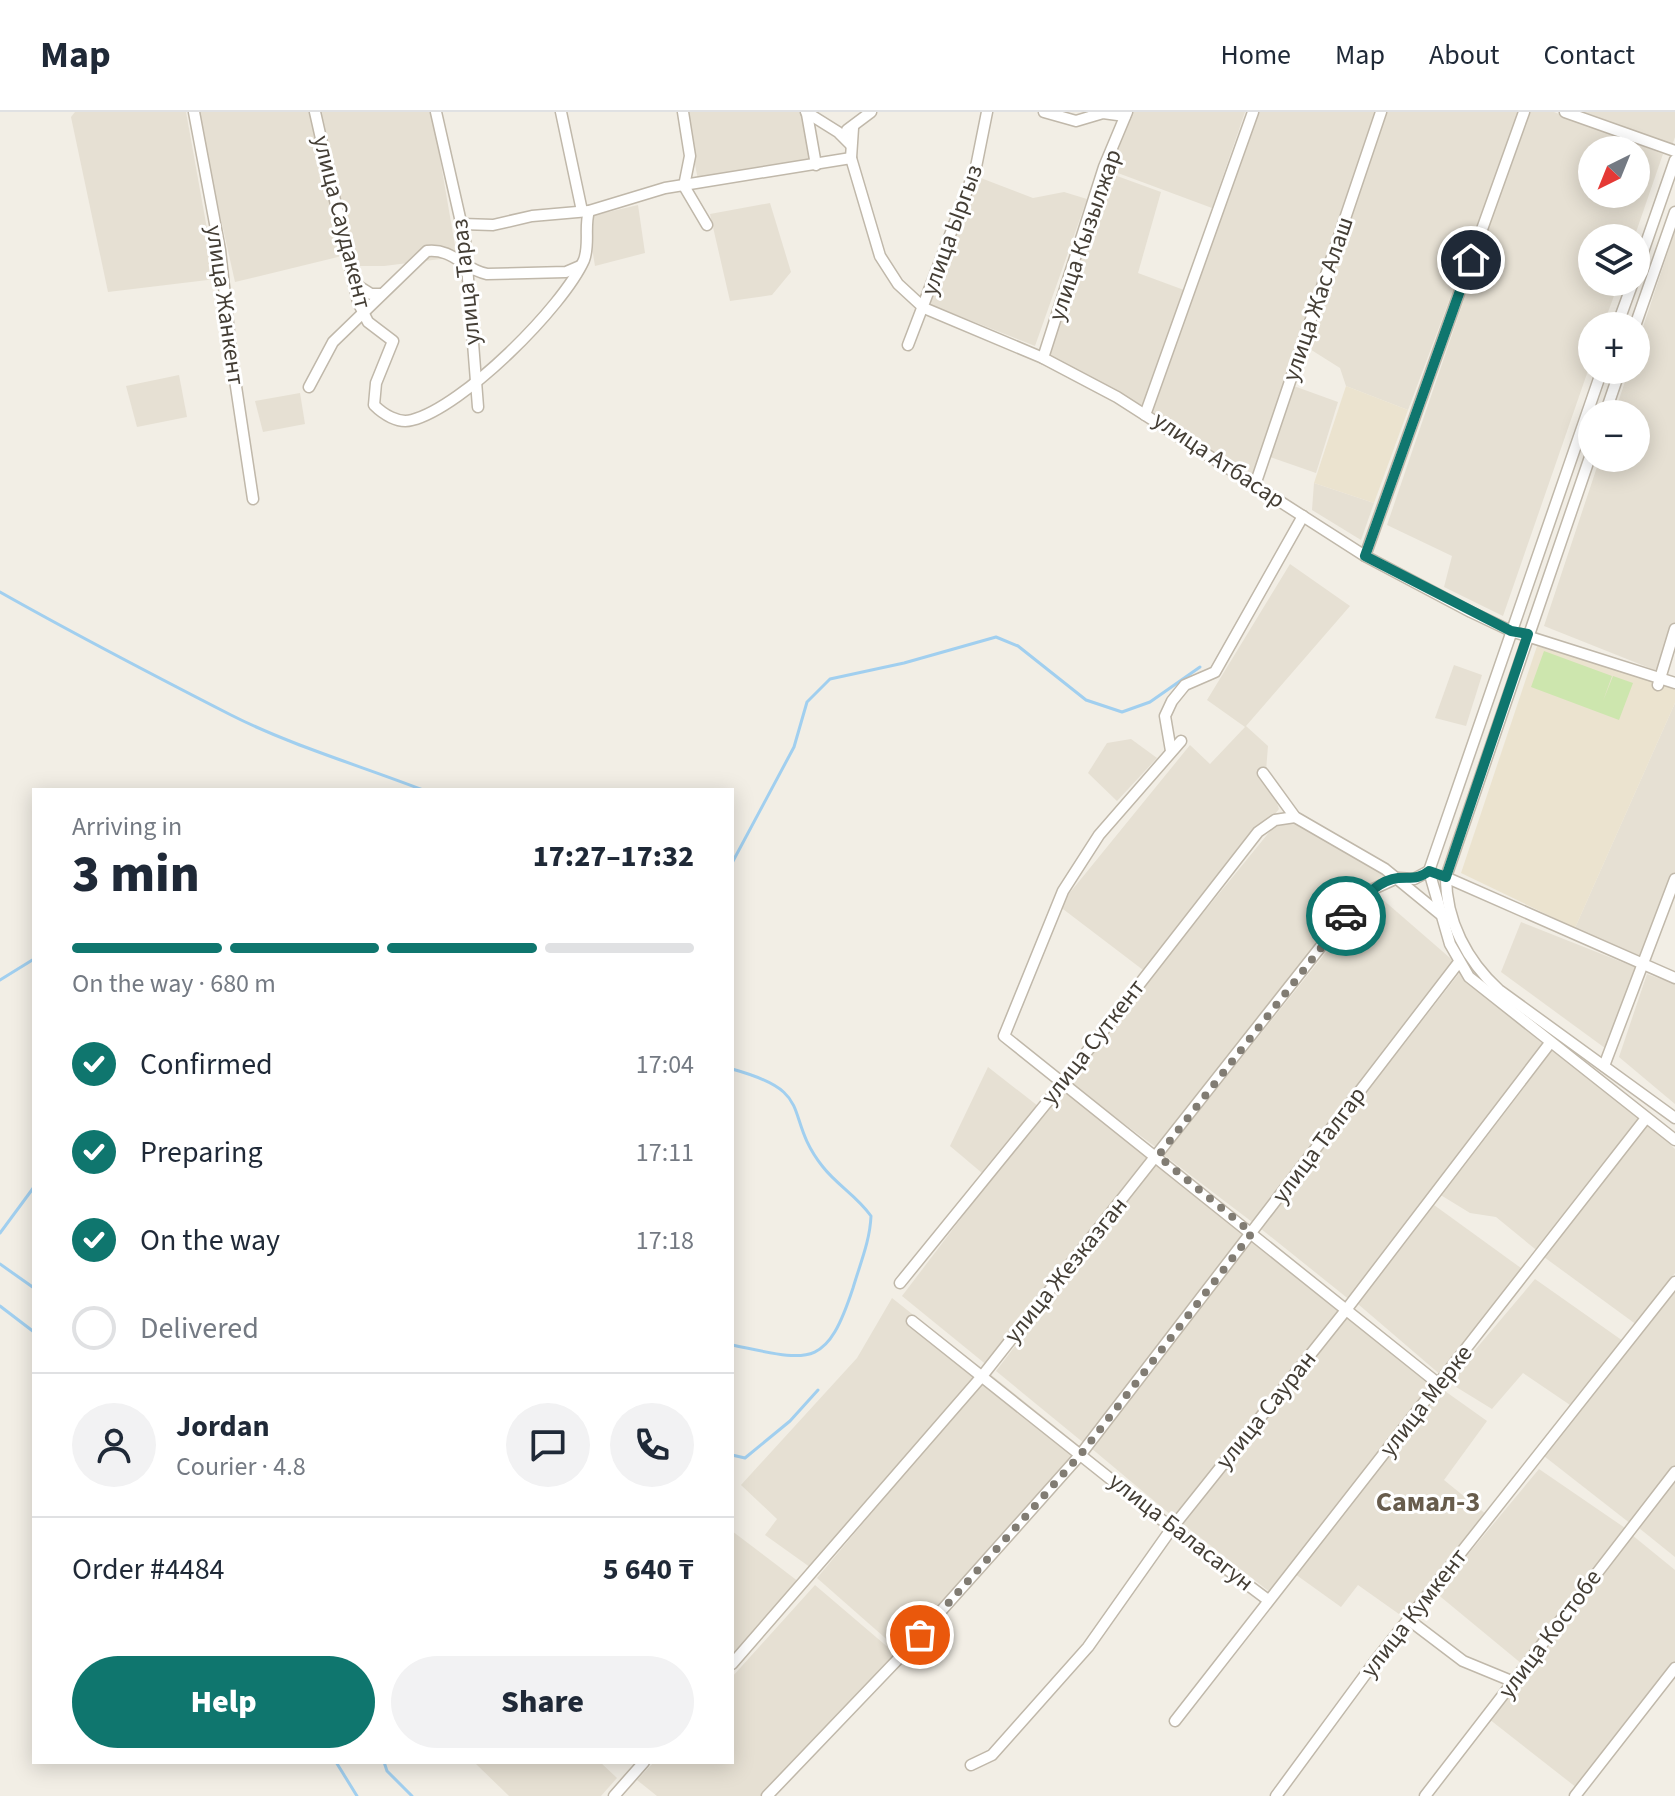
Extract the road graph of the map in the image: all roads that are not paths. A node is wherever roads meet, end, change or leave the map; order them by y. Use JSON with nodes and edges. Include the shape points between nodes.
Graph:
{"nodes":[{"id":1,"x":194,"y":112,"type":"edge"},
{"id":2,"x":315,"y":112,"type":"edge"},
{"id":3,"x":436,"y":112,"type":"edge"},
{"id":4,"x":561,"y":112,"type":"edge"},
{"id":5,"x":683,"y":112,"type":"edge"},
{"id":6,"x":806,"y":112,"type":"edge"},
{"id":7,"x":871,"y":112,"type":"edge"},
{"id":8,"x":987,"y":112,"type":"edge"},
{"id":9,"x":1044,"y":112,"type":"edge"},
{"id":10,"x":1253,"y":112,"type":"edge"},
{"id":11,"x":1381,"y":112,"type":"edge"},
{"id":12,"x":1524,"y":112,"type":"edge"},
{"id":13,"x":1565,"y":112,"type":"edge"},
{"id":14,"x":1126,"y":114,"type":"edge"},
{"id":15,"x":853,"y":128,"type":"junction"},
{"id":16,"x":838,"y":132,"type":"junction"},
{"id":17,"x":851,"y":145,"type":"junction"},
{"id":18,"x":1675,"y":151,"type":"edge"},
{"id":19,"x":851,"y":158,"type":"junction"},
{"id":20,"x":1675,"y":160,"type":"edge"},
{"id":21,"x":816,"y":165,"type":"junction"},
{"id":22,"x":684,"y":186,"type":"junction"},
{"id":23,"x":585,"y":211,"type":"junction"},
{"id":24,"x":1675,"y":212,"type":"edge"},
{"id":25,"x":462,"y":224,"type":"junction"},
{"id":26,"x":707,"y":225,"type":"dead end"},
{"id":27,"x":1650,"y":232,"type":"edge"},
{"id":28,"x":466,"y":265,"type":"junction"},
{"id":29,"x":580,"y":266,"type":"junction"},
{"id":30,"x":355,"y":284,"type":"junction"},
{"id":31,"x":380,"y":294,"type":"junction"},
{"id":32,"x":924,"y":308,"type":"junction"},
{"id":33,"x":1640,"y":312,"type":"edge"},
{"id":34,"x":363,"y":314,"type":"junction"},
{"id":35,"x":908,"y":345,"type":"dead end"},
{"id":36,"x":1043,"y":358,"type":"junction"},
{"id":37,"x":476,"y":381,"type":"junction"},
{"id":38,"x":1597,"y":384,"type":"edge"},
{"id":39,"x":309,"y":387,"type":"dead end"},
{"id":40,"x":478,"y":407,"type":"dead end"},
{"id":41,"x":1145,"y":415,"type":"junction"},
{"id":42,"x":1585,"y":472,"type":"edge"},
{"id":43,"x":1255,"y":485,"type":"junction"},
{"id":44,"x":253,"y":499,"type":"dead end"},
{"id":45,"x":1303,"y":516,"type":"junction"},
{"id":46,"x":1365,"y":556,"type":"junction"},
{"id":47,"x":1675,"y":629,"type":"edge"},
{"id":48,"x":1511,"y":631,"type":"junction"},
{"id":49,"x":1528,"y":634,"type":"junction"},
{"id":50,"x":1658,"y":681,"type":"junction"},
{"id":51,"x":1675,"y":683,"type":"edge"},
{"id":52,"x":1181,"y":741,"type":"dead end"},
{"id":53,"x":1171,"y":751,"type":"junction"},
{"id":54,"x":1263,"y":773,"type":"dead end"},
{"id":55,"x":1295,"y":817,"type":"junction"},
{"id":56,"x":1429,"y":871,"type":"junction"},
{"id":57,"x":1446,"y":877,"type":"junction"},
{"id":58,"x":1397,"y":878,"type":"junction"},
{"id":59,"x":1675,"y":879,"type":"edge"},
{"id":60,"x":1441,"y":915,"type":"junction"},
{"id":61,"x":1459,"y":962,"type":"junction"},
{"id":62,"x":1642,"y":966,"type":"junction"},
{"id":63,"x":1675,"y":978,"type":"edge"},
{"id":64,"x":1550,"y":1043,"type":"junction"},
{"id":65,"x":1604,"y":1066,"type":"junction"},
{"id":66,"x":1062,"y":1082,"type":"junction"},
{"id":67,"x":1646,"y":1118,"type":"junction"},
{"id":68,"x":1675,"y":1118,"type":"edge"},
{"id":69,"x":1675,"y":1140,"type":"edge"},
{"id":70,"x":1158,"y":1156,"type":"junction"},
{"id":71,"x":1252,"y":1233,"type":"junction"},
{"id":72,"x":1675,"y":1282,"type":"edge"},
{"id":73,"x":900,"y":1283,"type":"dead end"},
{"id":74,"x":1346,"y":1310,"type":"junction"},
{"id":75,"x":912,"y":1321,"type":"dead end"},
{"id":76,"x":983,"y":1375,"type":"junction"},
{"id":77,"x":1440,"y":1385,"type":"junction"},
{"id":78,"x":1081,"y":1454,"type":"junction"},
{"id":79,"x":1675,"y":1472,"type":"edge"},
{"id":80,"x":1172,"y":1528,"type":"junction"},
{"id":81,"x":1268,"y":1600,"type":"junction"},
{"id":82,"x":1409,"y":1620,"type":"junction"},
{"id":83,"x":734,"y":1662,"type":"edge"},
{"id":84,"x":1675,"y":1668,"type":"edge"},
{"id":85,"x":1514,"y":1682,"type":"junction"},
{"id":86,"x":1175,"y":1721,"type":"dead end"},
{"id":87,"x":642,"y":1764,"type":"edge"},
{"id":88,"x":971,"y":1765,"type":"dead end"},
{"id":89,"x":614,"y":1796,"type":"edge"},
{"id":90,"x":767,"y":1796,"type":"edge"},
{"id":91,"x":1276,"y":1796,"type":"edge"},
{"id":92,"x":1425,"y":1796,"type":"edge"},
{"id":93,"x":1575,"y":1796,"type":"edge"}],
"edges":[{"from":1,"to":44,"type":"street","name":"улица Жанкент","via":[[220,250]]},
{"from":2,"to":30,"type":"street","name":"улица Саудакент"},
{"from":3,"to":25,"type":"street","name":"улица Тараз"},
{"from":4,"to":23,"type":"street"},
{"from":5,"to":22,"type":"street","via":[[690,156]]},
{"from":6,"to":16,"type":"street"},
{"from":6,"to":21,"type":"street"},
{"from":7,"to":15,"type":"street"},
{"from":8,"to":32,"type":"street","name":"улица Ыргыз","via":[[976,167]]},
{"from":9,"to":14,"type":"street","via":[[1076,121],[1103,113]]},
{"from":10,"to":41,"type":"street","name":"улица Атбасар"},
{"from":11,"to":43,"type":"street","name":"улица Жас Алаш"},
{"from":12,"to":46,"type":"street"},
{"from":13,"to":18,"type":"street"},
{"from":14,"to":36,"type":"street","name":"улица Кызылжар"},
{"from":15,"to":16,"type":"street"},
{"from":15,"to":17,"type":"street"},
{"from":16,"to":17,"type":"street"},
{"from":17,"to":19,"type":"street"},
{"from":19,"to":21,"type":"street"},
{"from":19,"to":32,"type":"street","via":[[880,256],[898,284]]},
{"from":20,"to":27,"type":"street"},
{"from":21,"to":22,"type":"street"},
{"from":22,"to":23,"type":"street"},
{"from":22,"to":26,"type":"street"},
{"from":23,"to":25,"type":"street","via":[[493,225]]},
{"from":23,"to":29,"type":"street","via":[[587,249]]},
{"from":24,"to":33,"type":"street"},
{"from":25,"to":28,"type":"street","name":"улица Тараз"},
{"from":28,"to":29,"type":"street","via":[[487,274],[566,272]]},
{"from":28,"to":31,"type":"street","via":[[445,252],[427,251],[397,284]]},
{"from":28,"to":37,"type":"street","name":"улица Тараз"},
{"from":29,"to":37,"type":"street","via":[[511,355]]},
{"from":30,"to":31,"type":"street"},
{"from":30,"to":34,"type":"street","name":"улица Саудакент"},
{"from":31,"to":34,"type":"street"},
{"from":32,"to":35,"type":"street","name":"улица Ыргыз"},
{"from":32,"to":36,"type":"street"},
{"from":34,"to":37,"type":"street","name":"улица Саудакент","via":[[393,341],[374,396],[380,410],[398,421],[412,420]]},
{"from":34,"to":39,"type":"street","via":[[333,342]]},
{"from":36,"to":41,"type":"street"},
{"from":37,"to":40,"type":"street","name":"улица Тараз"},
{"from":38,"to":48,"type":"street"},
{"from":41,"to":43,"type":"street","name":"улица Атбасар"},
{"from":42,"to":49,"type":"street"},
{"from":43,"to":45,"type":"street","name":"улица Атбасар"},
{"from":45,"to":46,"type":"street","name":"улица Атбасар"},
{"from":45,"to":53,"type":"street","via":[[1215,672],[1185,685],[1172,701],[1165,716]]},
{"from":46,"to":48,"type":"street","name":"улица Атбасар"},
{"from":47,"to":50,"type":"street"},
{"from":48,"to":49,"type":"street","name":"улица Атбасар"},
{"from":48,"to":56,"type":"street"},
{"from":49,"to":50,"type":"street","name":"улица Атбасар"},
{"from":49,"to":57,"type":"street"},
{"from":50,"to":51,"type":"street","name":"улица Атбасар"},
{"from":52,"to":53,"type":"street"},
{"from":53,"to":66,"type":"street","via":[[1099,835],[1063,891],[1004,1036]]},
{"from":54,"to":55,"type":"street"},
{"from":55,"to":58,"type":"street"},
{"from":55,"to":66,"type":"street","name":"улица Суткент","via":[[1275,820],[1258,832]]},
{"from":56,"to":57,"type":"street"},
{"from":56,"to":58,"type":"street","name":"улица Жезказган","via":[[1414,879]]},
{"from":56,"to":60,"type":"street"},
{"from":57,"to":62,"type":"street"},
{"from":57,"to":65,"type":"street","via":[[1448,905],[1476,969]]},
{"from":58,"to":60,"type":"street"},
{"from":58,"to":70,"type":"street","name":"улица Жезказган","via":[[1371,890],[1341,921]]},
{"from":59,"to":62,"type":"street"},
{"from":60,"to":61,"type":"street"},
{"from":61,"to":64,"type":"street","via":[[1477,984]]},
{"from":61,"to":71,"type":"street","name":"улица Талгар"},
{"from":62,"to":63,"type":"street"},
{"from":62,"to":65,"type":"street"},
{"from":64,"to":67,"type":"street"},
{"from":64,"to":74,"type":"street","name":"улица Сауран"},
{"from":65,"to":68,"type":"street"},
{"from":66,"to":70,"type":"street"},
{"from":66,"to":73,"type":"street","name":"улица Суткент"},
{"from":67,"to":69,"type":"street"},
{"from":67,"to":77,"type":"street","name":"улица Мерке"},
{"from":70,"to":71,"type":"street"},
{"from":70,"to":76,"type":"street","name":"улица Жезказган"},
{"from":71,"to":74,"type":"street"},
{"from":71,"to":78,"type":"street","name":"улица Талгар"},
{"from":72,"to":82,"type":"street","name":"улица Кумкент"},
{"from":74,"to":77,"type":"street"},
{"from":74,"to":80,"type":"street","name":"улица Сауран"},
{"from":75,"to":76,"type":"street","name":"улица Баласагун"},
{"from":76,"to":78,"type":"street","name":"улица Баласагун"},
{"from":76,"to":83,"type":"street","name":"улица Жезказган"},
{"from":77,"to":81,"type":"street","name":"улица Мерке"},
{"from":78,"to":80,"type":"street","name":"улица Баласагун"},
{"from":78,"to":90,"type":"street","name":"улица Талгар"},
{"from":79,"to":85,"type":"street","name":"улица Костобе"},
{"from":80,"to":81,"type":"street","name":"улица Баласагун"},
{"from":80,"to":88,"type":"street","name":"улица Сауран","via":[[1088,1647],[992,1755]]},
{"from":81,"to":86,"type":"street","name":"улица Мерке"},
{"from":82,"to":85,"type":"street","via":[[1463,1661]]},
{"from":82,"to":91,"type":"street","name":"улица Кумкент"},
{"from":84,"to":93,"type":"street"},
{"from":85,"to":92,"type":"street","name":"улица Костобе"},
{"from":87,"to":89,"type":"street"}]}
